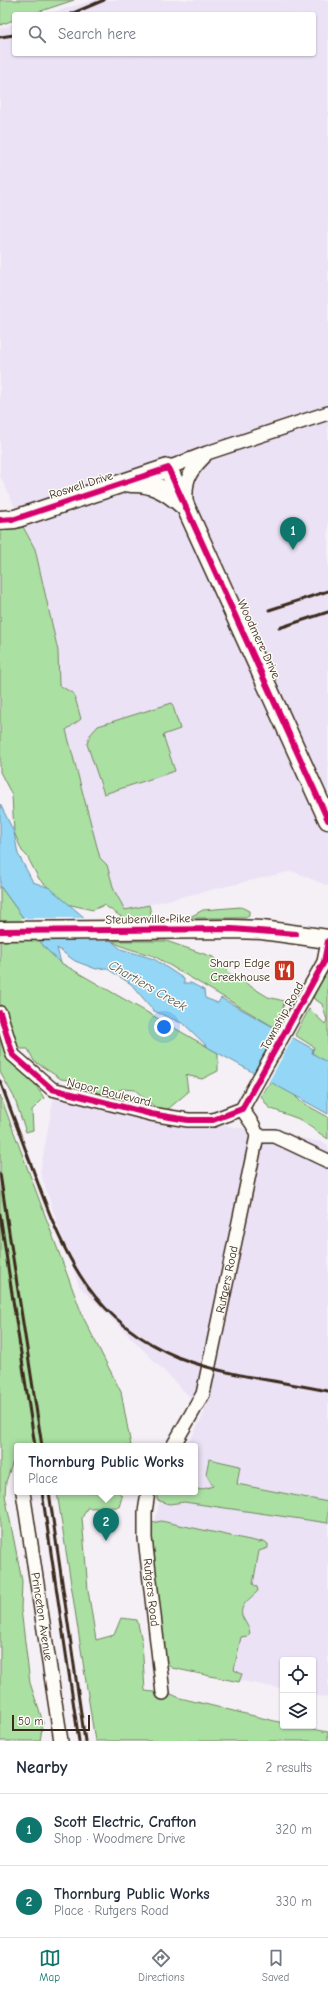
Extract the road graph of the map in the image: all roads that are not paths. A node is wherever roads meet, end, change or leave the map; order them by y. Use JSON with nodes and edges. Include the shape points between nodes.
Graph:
{"nodes":[{"id":1,"x":328,"y":413,"type":"edge"},
{"id":2,"x":207,"y":453,"type":"junction"},
{"id":3,"x":168,"y":468,"type":"junction"},
{"id":4,"x":120,"y":484,"type":"junction"},
{"id":5,"x":187,"y":509,"type":"junction"},
{"id":6,"x":0,"y":520,"type":"edge"},
{"id":7,"x":328,"y":820,"type":"edge"},
{"id":8,"x":0,"y":931,"type":"edge"},
{"id":9,"x":328,"y":940,"type":"edge"},
{"id":10,"x":0,"y":1013,"type":"edge"},
{"id":11,"x":245,"y":1104,"type":"junction"},
{"id":12,"x":257,"y":1136,"type":"junction"},
{"id":13,"x":328,"y":1161,"type":"edge"},
{"id":14,"x":175,"y":1443,"type":"edge"},
{"id":15,"x":23,"y":1495,"type":"edge"},
{"id":16,"x":147,"y":1495,"type":"edge"},
{"id":17,"x":163,"y":1693,"type":"dead end"},
{"id":18,"x":61,"y":1741,"type":"edge"}],
"edges":[{"from":1,"to":2,"type":"street","name":"Roswell Drive"},
{"from":2,"to":3,"type":"street","name":"Roswell Drive"},
{"from":2,"to":5,"type":"street","via":[[192,468],[188,477]]},
{"from":3,"to":4,"type":"street","name":"Roswell Drive"},
{"from":3,"to":5,"type":"street","name":"Woodmere Drive"},
{"from":4,"to":5,"type":"street","via":[[154,485],[166,491]]},
{"from":4,"to":6,"type":"street","name":"Roswell Drive","via":[[15,518]]},
{"from":5,"to":7,"type":"street","name":"Woodmere Drive"},
{"from":8,"to":9,"type":"street","name":"Steubenville Pike","via":[[232,929],[296,934]]},
{"from":9,"to":11,"type":"street","name":"Township Road","via":[[324,962]]},
{"from":10,"to":11,"type":"street","name":"Napor Boulevard","via":[[13,1055],[52,1089],[151,1114],[188,1120],[213,1120]]},
{"from":11,"to":12,"type":"street"},
{"from":12,"to":13,"type":"street","via":[[275,1136]]},
{"from":12,"to":14,"type":"street","name":"Rutgers Road","via":[[203,1394]]},
{"from":15,"to":18,"type":"street","name":"Princeton Avenue"},
{"from":16,"to":17,"type":"street","name":"Rutgers Road","via":[[144,1512],[145,1538]]}]}
